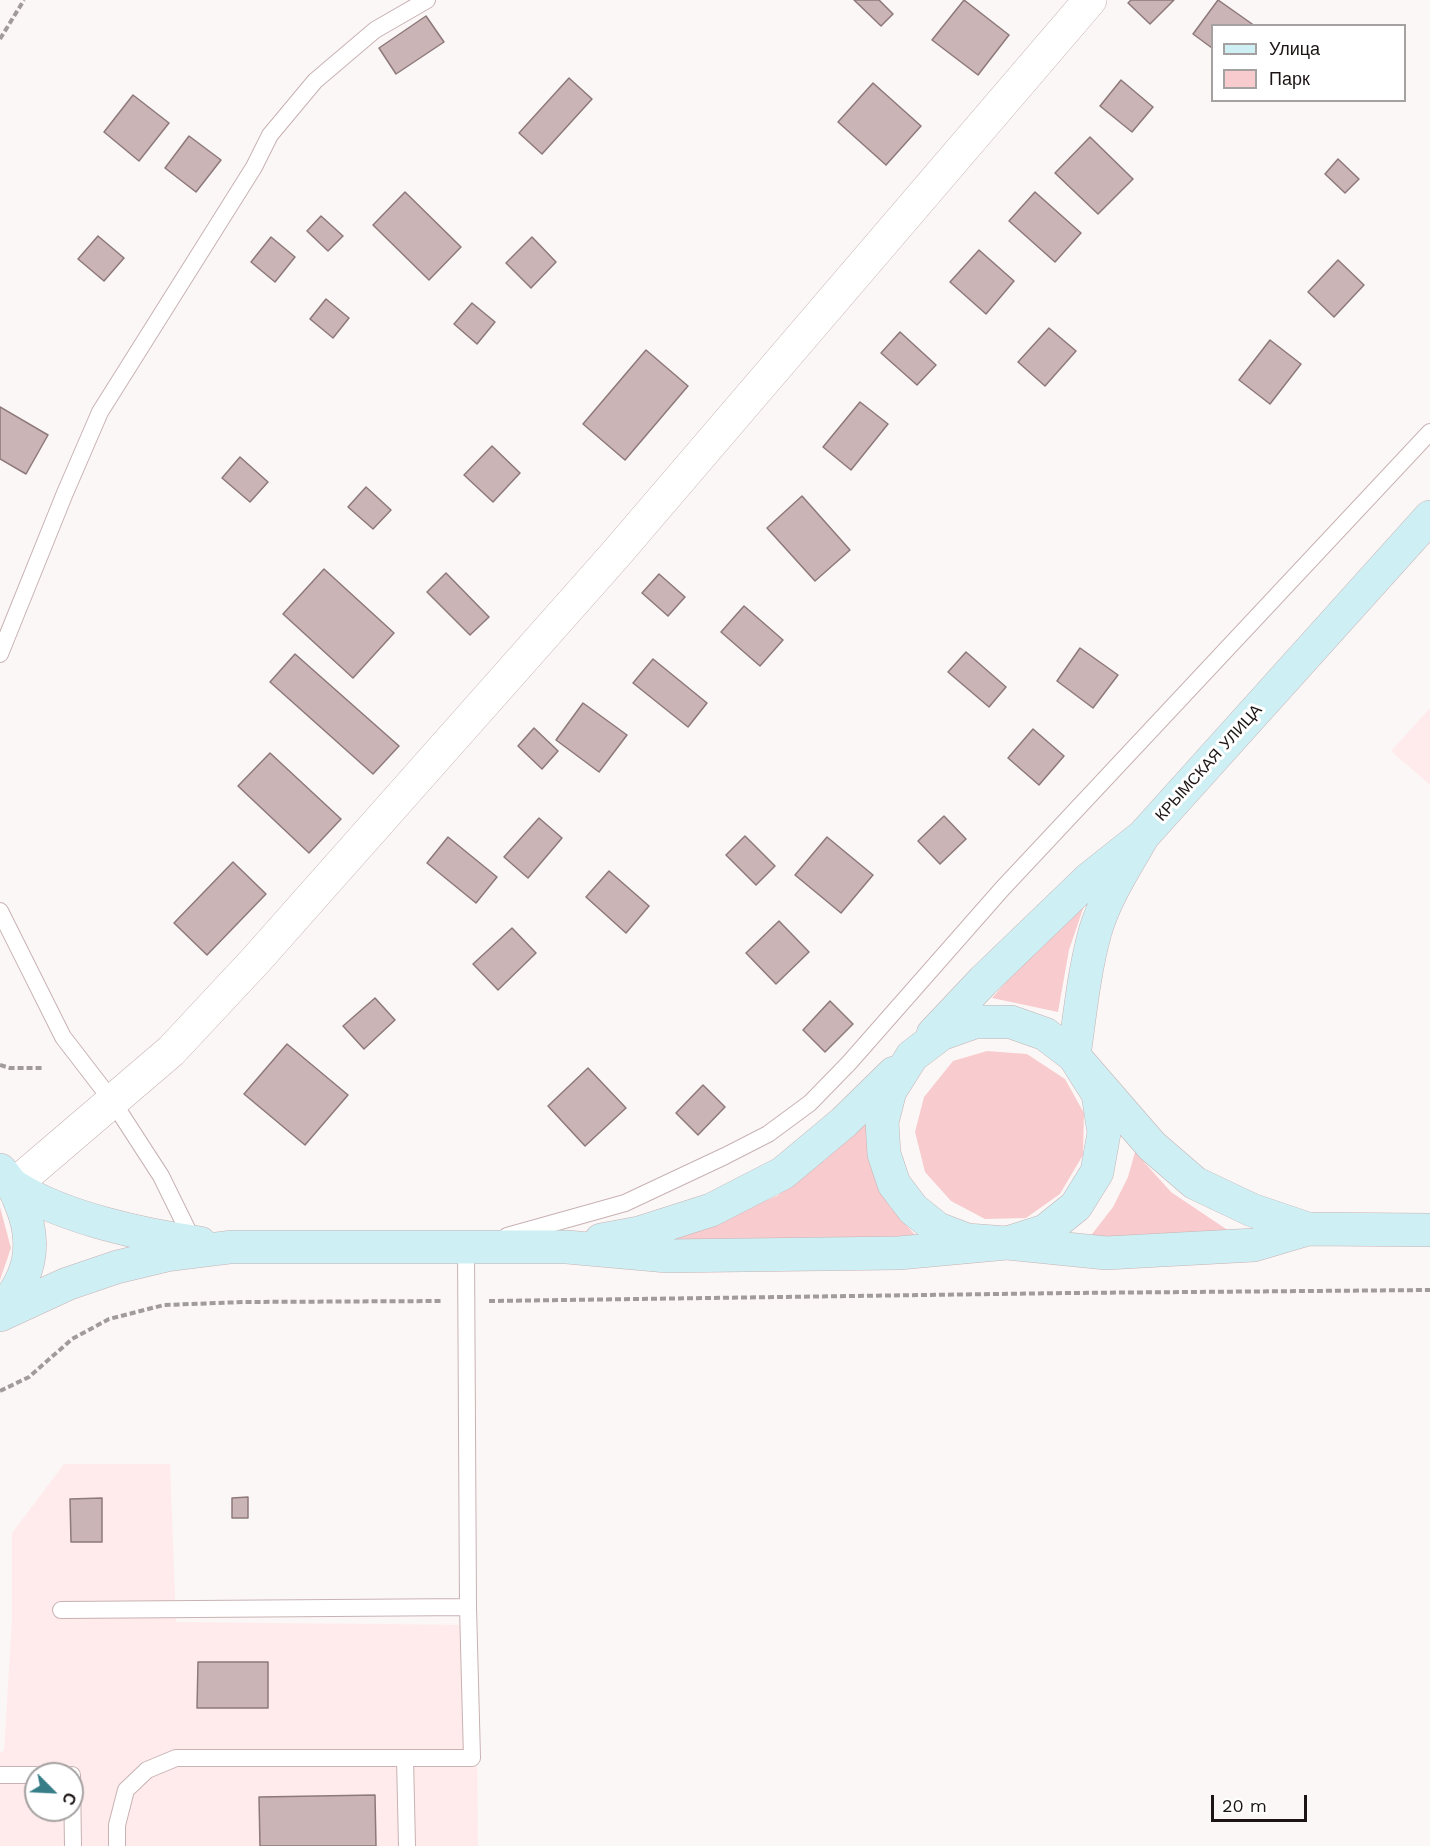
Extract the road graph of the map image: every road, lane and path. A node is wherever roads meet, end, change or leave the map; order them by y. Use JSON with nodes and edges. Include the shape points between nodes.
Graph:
{"nodes":[{"id":1,"x":24,"y":0,"type":"edge"},
{"id":2,"x":427,"y":0,"type":"edge"},
{"id":3,"x":1090,"y":0,"type":"edge"},
{"id":4,"x":0,"y":39,"type":"edge"},
{"id":5,"x":1430,"y":432,"type":"edge"},
{"id":6,"x":1430,"y":517,"type":"edge"},
{"id":7,"x":0,"y":654,"type":"edge"},
{"id":8,"x":1143,"y":836,"type":"junction"},
{"id":9,"x":0,"y":911,"type":"edge"},
{"id":10,"x":912,"y":1056,"type":"junction"},
{"id":11,"x":1074,"y":1056,"type":"junction"},
{"id":12,"x":0,"y":1065,"type":"edge"},
{"id":13,"x":43,"y":1068,"type":"dead end"},
{"id":14,"x":113,"y":1102,"type":"junction"},
{"id":15,"x":4,"y":1178,"type":"edge"},
{"id":16,"x":1308,"y":1228,"type":"junction"},
{"id":17,"x":1430,"y":1230,"type":"edge"},
{"id":18,"x":193,"y":1241,"type":"junction"},
{"id":19,"x":1007,"y":1243,"type":"junction"},
{"id":20,"x":231,"y":1247,"type":"junction"},
{"id":21,"x":466,"y":1247,"type":"junction"},
{"id":22,"x":567,"y":1247,"type":"junction"},
{"id":23,"x":1430,"y":1290,"type":"edge"},
{"id":24,"x":467,"y":1302,"type":"junction"},
{"id":25,"x":0,"y":1313,"type":"edge"},
{"id":26,"x":0,"y":1391,"type":"edge"},
{"id":27,"x":468,"y":1607,"type":"junction"},
{"id":28,"x":61,"y":1610,"type":"dead end"},
{"id":29,"x":405,"y":1758,"type":"junction"},
{"id":30,"x":0,"y":1775,"type":"edge"},
{"id":31,"x":24,"y":1775,"type":"edge"},
{"id":32,"x":73,"y":1822,"type":"edge"},
{"id":33,"x":74,"y":1846,"type":"edge"},
{"id":34,"x":117,"y":1846,"type":"edge"},
{"id":35,"x":406,"y":1846,"type":"edge"}],
"edges":[{"from":1,"to":4,"type":"path"},
{"from":2,"to":7,"type":"lane","via":[[375,30],[315,81],[270,135],[100,412]]},
{"from":3,"to":14,"type":"street","via":[[615,555],[256,960],[171,1051]]},
{"from":5,"to":21,"type":"lane","via":[[1002,889],[810,1103],[768,1134],[625,1203]]},
{"from":6,"to":8,"type":"street","name":"КРЫМСКАЯ УЛИЦА"},
{"from":8,"to":10,"type":"street","via":[[1090,878]]},
{"from":8,"to":11,"type":"street","name":"КРЫМСКАЯ УЛИЦА","via":[[1096,930]]},
{"from":9,"to":14,"type":"lane","via":[[63,1037]]},
{"from":10,"to":11,"type":"street","via":[[941,1034],[975,1022],[1011,1022],[1045,1034]]},
{"from":10,"to":19,"type":"street","via":[[890,1091],[882,1122],[884,1154],[894,1184],[913,1209],[938,1229],[967,1240]]},
{"from":10,"to":22,"type":"street","via":[[844,1122],[783,1173],[711,1209],[639,1233]]},
{"from":11,"to":16,"type":"street","via":[[1152,1146],[1195,1183],[1252,1210]]},
{"from":11,"to":19,"type":"street","via":[[1098,1094],[1104,1133],[1097,1172],[1076,1206],[1045,1231]]},
{"from":12,"to":13,"type":"path"},
{"from":14,"to":15,"type":"street"},
{"from":14,"to":18,"type":"lane","via":[[161,1176]]},
{"from":15,"to":18,"type":"street","via":[[50,1205],[92,1220]]},
{"from":15,"to":25,"type":"street","via":[[27,1219],[30,1248],[24,1276],[14,1297]]},
{"from":16,"to":17,"type":"street"},
{"from":16,"to":19,"type":"street","via":[[1254,1245],[1106,1253]]},
{"from":18,"to":20,"type":"street"},
{"from":19,"to":22,"type":"street","via":[[899,1253],[668,1256]]},
{"from":20,"to":21,"type":"street"},
{"from":20,"to":25,"type":"street","via":[[167,1255],[117,1267]]},
{"from":21,"to":22,"type":"street"},
{"from":21,"to":24,"type":"lane"},
{"from":23,"to":24,"type":"path"},
{"from":24,"to":26,"type":"path","via":[[164,1305],[109,1319],[72,1339],[29,1377]]},
{"from":24,"to":27,"type":"lane"},
{"from":27,"to":28,"type":"lane"},
{"from":27,"to":29,"type":"lane","via":[[472,1758]]},
{"from":29,"to":34,"type":"lane","via":[[176,1758],[147,1770],[126,1790],[117,1825]]},
{"from":29,"to":35,"type":"lane"},
{"from":30,"to":31,"type":"lane"},
{"from":32,"to":33,"type":"lane"}]}
